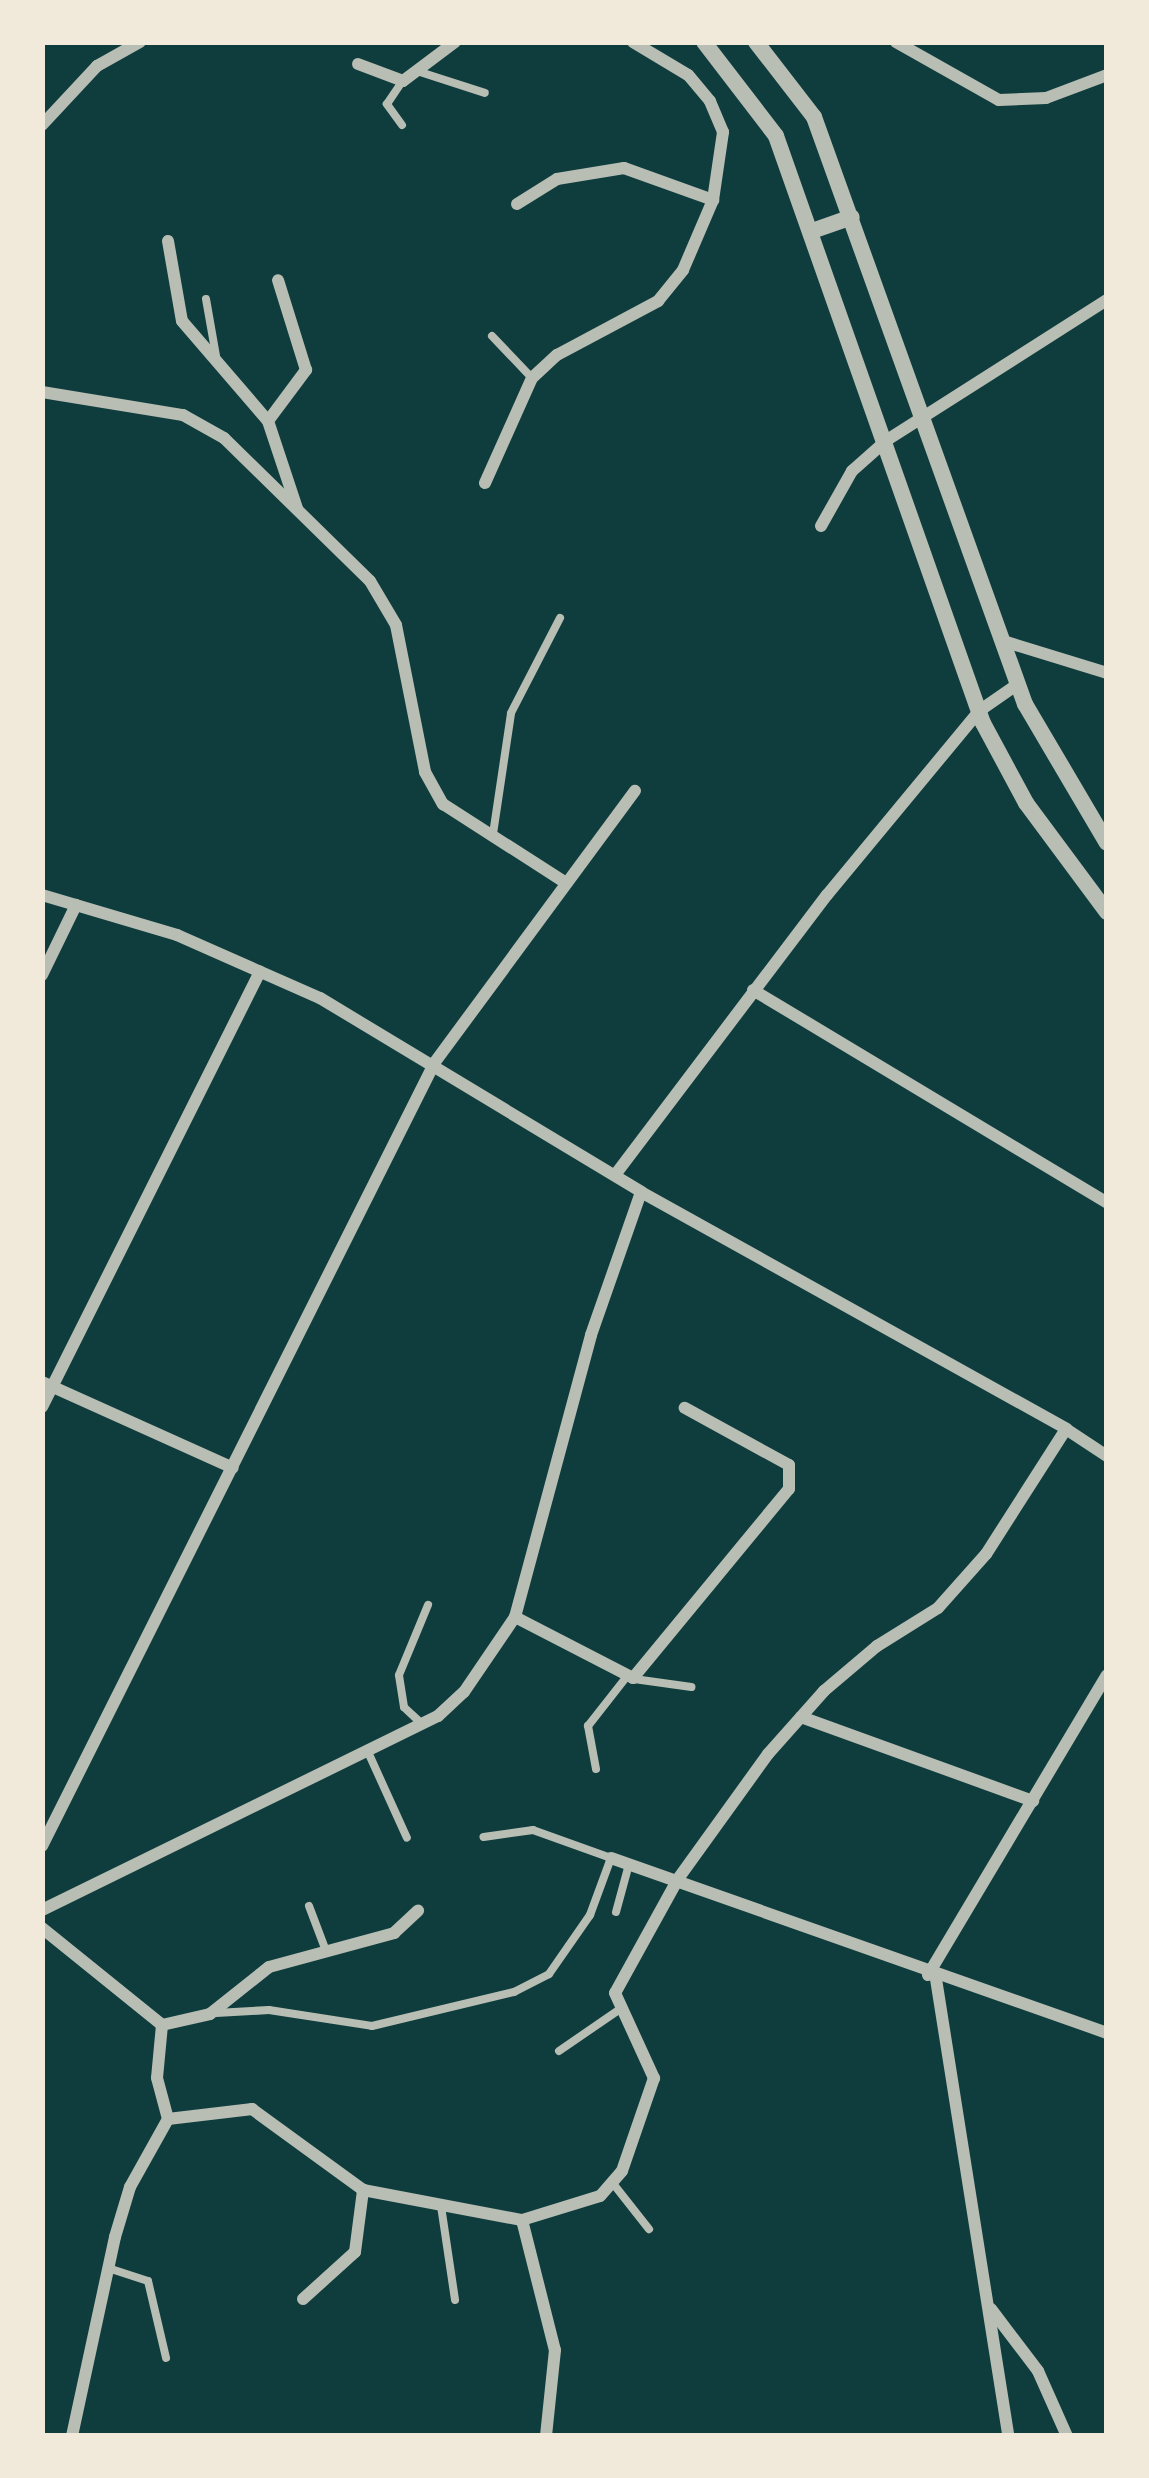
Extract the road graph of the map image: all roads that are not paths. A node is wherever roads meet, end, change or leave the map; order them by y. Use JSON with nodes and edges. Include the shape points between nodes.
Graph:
{"nodes":[{"id":1,"x":140,"y":42,"type":"edge"},
{"id":2,"x":455,"y":42,"type":"edge"},
{"id":3,"x":633,"y":42,"type":"edge"},
{"id":4,"x":704,"y":42,"type":"edge"},
{"id":5,"x":756,"y":42,"type":"edge"},
{"id":6,"x":896,"y":42,"type":"edge"},
{"id":7,"x":917,"y":42,"type":"edge"},
{"id":8,"x":921,"y":62,"type":"junction"},
{"id":9,"x":358,"y":64,"type":"dead end"},
{"id":10,"x":420,"y":72,"type":"junction"},
{"id":11,"x":1107,"y":75,"type":"edge"},
{"id":12,"x":404,"y":81,"type":"junction"},
{"id":13,"x":485,"y":93,"type":"dead end"},
{"id":14,"x":402,"y":124,"type":"dead end"},
{"id":15,"x":42,"y":125,"type":"edge"},
{"id":16,"x":713,"y":200,"type":"junction"},
{"id":17,"x":517,"y":204,"type":"dead end"},
{"id":18,"x":852,"y":217,"type":"junction"},
{"id":19,"x":812,"y":231,"type":"junction"},
{"id":20,"x":168,"y":242,"type":"dead end"},
{"id":21,"x":278,"y":280,"type":"dead end"},
{"id":22,"x":206,"y":299,"type":"dead end"},
{"id":23,"x":1107,"y":300,"type":"edge"},
{"id":24,"x":491,"y":336,"type":"dead end"},
{"id":25,"x":217,"y":364,"type":"junction"},
{"id":26,"x":532,"y":378,"type":"junction"},
{"id":27,"x":42,"y":392,"type":"edge"},
{"id":28,"x":925,"y":417,"type":"junction"},
{"id":29,"x":268,"y":421,"type":"junction"},
{"id":30,"x":887,"y":440,"type":"junction"},
{"id":31,"x":484,"y":483,"type":"dead end"},
{"id":32,"x":297,"y":510,"type":"junction"},
{"id":33,"x":821,"y":526,"type":"dead end"},
{"id":34,"x":560,"y":618,"type":"dead end"},
{"id":35,"x":1003,"y":641,"type":"junction"},
{"id":36,"x":1107,"y":673,"type":"edge"},
{"id":37,"x":1018,"y":684,"type":"junction"},
{"id":38,"x":979,"y":711,"type":"junction"},
{"id":39,"x":635,"y":790,"type":"dead end"},
{"id":40,"x":492,"y":836,"type":"junction"},
{"id":41,"x":1107,"y":843,"type":"edge"},
{"id":42,"x":566,"y":884,"type":"junction"},
{"id":43,"x":42,"y":895,"type":"edge"},
{"id":44,"x":76,"y":905,"type":"junction"},
{"id":45,"x":1107,"y":912,"type":"edge"},
{"id":46,"x":260,"y":972,"type":"junction"},
{"id":47,"x":42,"y":975,"type":"edge"},
{"id":48,"x":753,"y":990,"type":"junction"},
{"id":49,"x":435,"y":1062,"type":"junction"},
{"id":50,"x":615,"y":1175,"type":"junction"},
{"id":51,"x":641,"y":1192,"type":"junction"},
{"id":52,"x":1107,"y":1203,"type":"edge"},
{"id":53,"x":47,"y":1385,"type":"edge"},
{"id":54,"x":42,"y":1407,"type":"edge"},
{"id":55,"x":685,"y":1408,"type":"dead end"},
{"id":56,"x":1066,"y":1429,"type":"junction"},
{"id":57,"x":1107,"y":1456,"type":"edge"},
{"id":58,"x":233,"y":1468,"type":"junction"},
{"id":59,"x":428,"y":1605,"type":"dead end"},
{"id":60,"x":515,"y":1616,"type":"junction"},
{"id":61,"x":1107,"y":1675,"type":"edge"},
{"id":62,"x":630,"y":1677,"type":"junction"},
{"id":63,"x":691,"y":1688,"type":"dead end"},
{"id":64,"x":801,"y":1717,"type":"junction"},
{"id":65,"x":422,"y":1724,"type":"junction"},
{"id":66,"x":367,"y":1750,"type":"junction"},
{"id":67,"x":596,"y":1769,"type":"dead end"},
{"id":68,"x":1033,"y":1801,"type":"junction"},
{"id":69,"x":483,"y":1837,"type":"dead end"},
{"id":70,"x":407,"y":1838,"type":"dead end"},
{"id":71,"x":42,"y":1846,"type":"edge"},
{"id":72,"x":611,"y":1858,"type":"junction"},
{"id":73,"x":629,"y":1863,"type":"junction"},
{"id":74,"x":678,"y":1879,"type":"junction"},
{"id":75,"x":309,"y":1906,"type":"dead end"},
{"id":76,"x":42,"y":1910,"type":"edge"},
{"id":77,"x":418,"y":1911,"type":"dead end"},
{"id":78,"x":616,"y":1912,"type":"dead end"},
{"id":79,"x":42,"y":1928,"type":"edge"},
{"id":80,"x":327,"y":1953,"type":"junction"},
{"id":81,"x":932,"y":1977,"type":"junction"},
{"id":82,"x":620,"y":2009,"type":"junction"},
{"id":83,"x":210,"y":2014,"type":"junction"},
{"id":84,"x":163,"y":2025,"type":"junction"},
{"id":85,"x":1107,"y":2033,"type":"edge"},
{"id":86,"x":559,"y":2050,"type":"dead end"},
{"id":87,"x":168,"y":2119,"type":"junction"},
{"id":88,"x":615,"y":2186,"type":"junction"},
{"id":89,"x":363,"y":2190,"type":"junction"},
{"id":90,"x":440,"y":2205,"type":"junction"},
{"id":91,"x":523,"y":2220,"type":"junction"},
{"id":92,"x":649,"y":2230,"type":"dead end"},
{"id":93,"x":108,"y":2268,"type":"junction"},
{"id":94,"x":303,"y":2299,"type":"dead end"},
{"id":95,"x":455,"y":2300,"type":"dead end"},
{"id":96,"x":987,"y":2303,"type":"junction"},
{"id":97,"x":166,"y":2358,"type":"dead end"},
{"id":98,"x":73,"y":2436,"type":"edge"},
{"id":99,"x":546,"y":2436,"type":"edge"},
{"id":100,"x":1008,"y":2436,"type":"edge"},
{"id":101,"x":1067,"y":2436,"type":"edge"}],
"edges":[{"from":1,"to":15,"type":"street","via":[[97,66]]},
{"from":2,"to":10,"type":"street"},
{"from":3,"to":16,"type":"street","via":[[688,75],[710,101],[723,132]]},
{"from":4,"to":19,"type":"street","via":[[776,136]]},
{"from":5,"to":18,"type":"street","via":[[814,117]]},
{"from":6,"to":8,"type":"street"},
{"from":7,"to":8,"type":"lane"},
{"from":8,"to":11,"type":"street","via":[[999,100],[1046,98]]},
{"from":9,"to":12,"type":"street"},
{"from":10,"to":12,"type":"street"},
{"from":10,"to":13,"type":"lane"},
{"from":12,"to":14,"type":"lane","via":[[387,104]]},
{"from":16,"to":17,"type":"street","via":[[624,168],[557,179]]},
{"from":16,"to":26,"type":"street","via":[[683,270],[658,301],[557,355]]},
{"from":18,"to":19,"type":"street"},
{"from":18,"to":28,"type":"street"},
{"from":19,"to":30,"type":"street"},
{"from":20,"to":25,"type":"street","via":[[182,320]]},
{"from":21,"to":29,"type":"street","via":[[306,370]]},
{"from":22,"to":25,"type":"lane"},
{"from":23,"to":28,"type":"street"},
{"from":24,"to":26,"type":"lane"},
{"from":25,"to":29,"type":"street"},
{"from":26,"to":31,"type":"street"},
{"from":27,"to":32,"type":"street","via":[[183,415],[224,439]]},
{"from":28,"to":30,"type":"street"},
{"from":28,"to":35,"type":"street"},
{"from":29,"to":32,"type":"street"},
{"from":30,"to":33,"type":"street","via":[[852,471]]},
{"from":30,"to":38,"type":"street"},
{"from":32,"to":40,"type":"street","via":[[370,581],[388,610],[425,772],[443,804]]},
{"from":34,"to":40,"type":"lane","via":[[511,712]]},
{"from":35,"to":36,"type":"street"},
{"from":35,"to":37,"type":"street"},
{"from":37,"to":38,"type":"street"},
{"from":37,"to":41,"type":"street","via":[[1065,782]]},
{"from":38,"to":45,"type":"street","via":[[1026,803]]},
{"from":38,"to":48,"type":"street"},
{"from":39,"to":42,"type":"street"},
{"from":40,"to":42,"type":"street"},
{"from":42,"to":49,"type":"street"},
{"from":43,"to":44,"type":"street"},
{"from":44,"to":46,"type":"street","via":[[177,935]]},
{"from":44,"to":47,"type":"street"},
{"from":46,"to":49,"type":"street"},
{"from":46,"to":53,"type":"street"},
{"from":48,"to":50,"type":"street"},
{"from":48,"to":52,"type":"street"},
{"from":49,"to":50,"type":"street"},
{"from":49,"to":58,"type":"street"},
{"from":50,"to":51,"type":"street"},
{"from":51,"to":56,"type":"street"},
{"from":51,"to":60,"type":"street","via":[[591,1335]]},
{"from":53,"to":54,"type":"street"},
{"from":53,"to":58,"type":"street"},
{"from":55,"to":62,"type":"street","via":[[789,1465],[794,1476]]},
{"from":56,"to":57,"type":"street"},
{"from":56,"to":64,"type":"street","via":[[986,1554],[938,1608],[877,1646]]},
{"from":58,"to":71,"type":"street"},
{"from":59,"to":65,"type":"lane","via":[[399,1675],[404,1707]]},
{"from":60,"to":62,"type":"street"},
{"from":60,"to":65,"type":"street","via":[[464,1692]]},
{"from":61,"to":68,"type":"street"},
{"from":62,"to":63,"type":"lane"},
{"from":62,"to":67,"type":"lane","via":[[588,1726]]},
{"from":64,"to":68,"type":"street"},
{"from":64,"to":74,"type":"street"},
{"from":65,"to":66,"type":"street"},
{"from":66,"to":70,"type":"lane"},
{"from":66,"to":76,"type":"street"},
{"from":68,"to":81,"type":"street"},
{"from":69,"to":72,"type":"lane","via":[[533,1831]]},
{"from":72,"to":73,"type":"street"},
{"from":72,"to":83,"type":"lane","via":[[571,1949],[549,1974],[514,1992],[372,2026],[269,2010]]},
{"from":73,"to":74,"type":"street"},
{"from":73,"to":78,"type":"lane"},
{"from":74,"to":81,"type":"street"},
{"from":74,"to":82,"type":"street","via":[[620,1976]]},
{"from":75,"to":80,"type":"lane"},
{"from":77,"to":80,"type":"street","via":[[394,1933]]},
{"from":79,"to":84,"type":"street"},
{"from":80,"to":83,"type":"street","via":[[269,1967]]},
{"from":81,"to":85,"type":"street"},
{"from":81,"to":96,"type":"street"},
{"from":82,"to":86,"type":"lane"},
{"from":82,"to":88,"type":"street","via":[[654,2078]]},
{"from":83,"to":84,"type":"street"},
{"from":84,"to":87,"type":"street","via":[[157,2078]]},
{"from":87,"to":89,"type":"street","via":[[252,2109]]},
{"from":87,"to":93,"type":"street","via":[[130,2186]]},
{"from":88,"to":91,"type":"street"},
{"from":88,"to":92,"type":"lane"},
{"from":89,"to":90,"type":"street"},
{"from":89,"to":94,"type":"street","via":[[355,2252]]},
{"from":90,"to":91,"type":"street"},
{"from":90,"to":95,"type":"lane"},
{"from":91,"to":99,"type":"street","via":[[555,2350]]},
{"from":93,"to":97,"type":"lane","via":[[148,2281]]},
{"from":93,"to":98,"type":"street"},
{"from":96,"to":100,"type":"street"},
{"from":96,"to":101,"type":"street","via":[[1038,2372]]}]}
